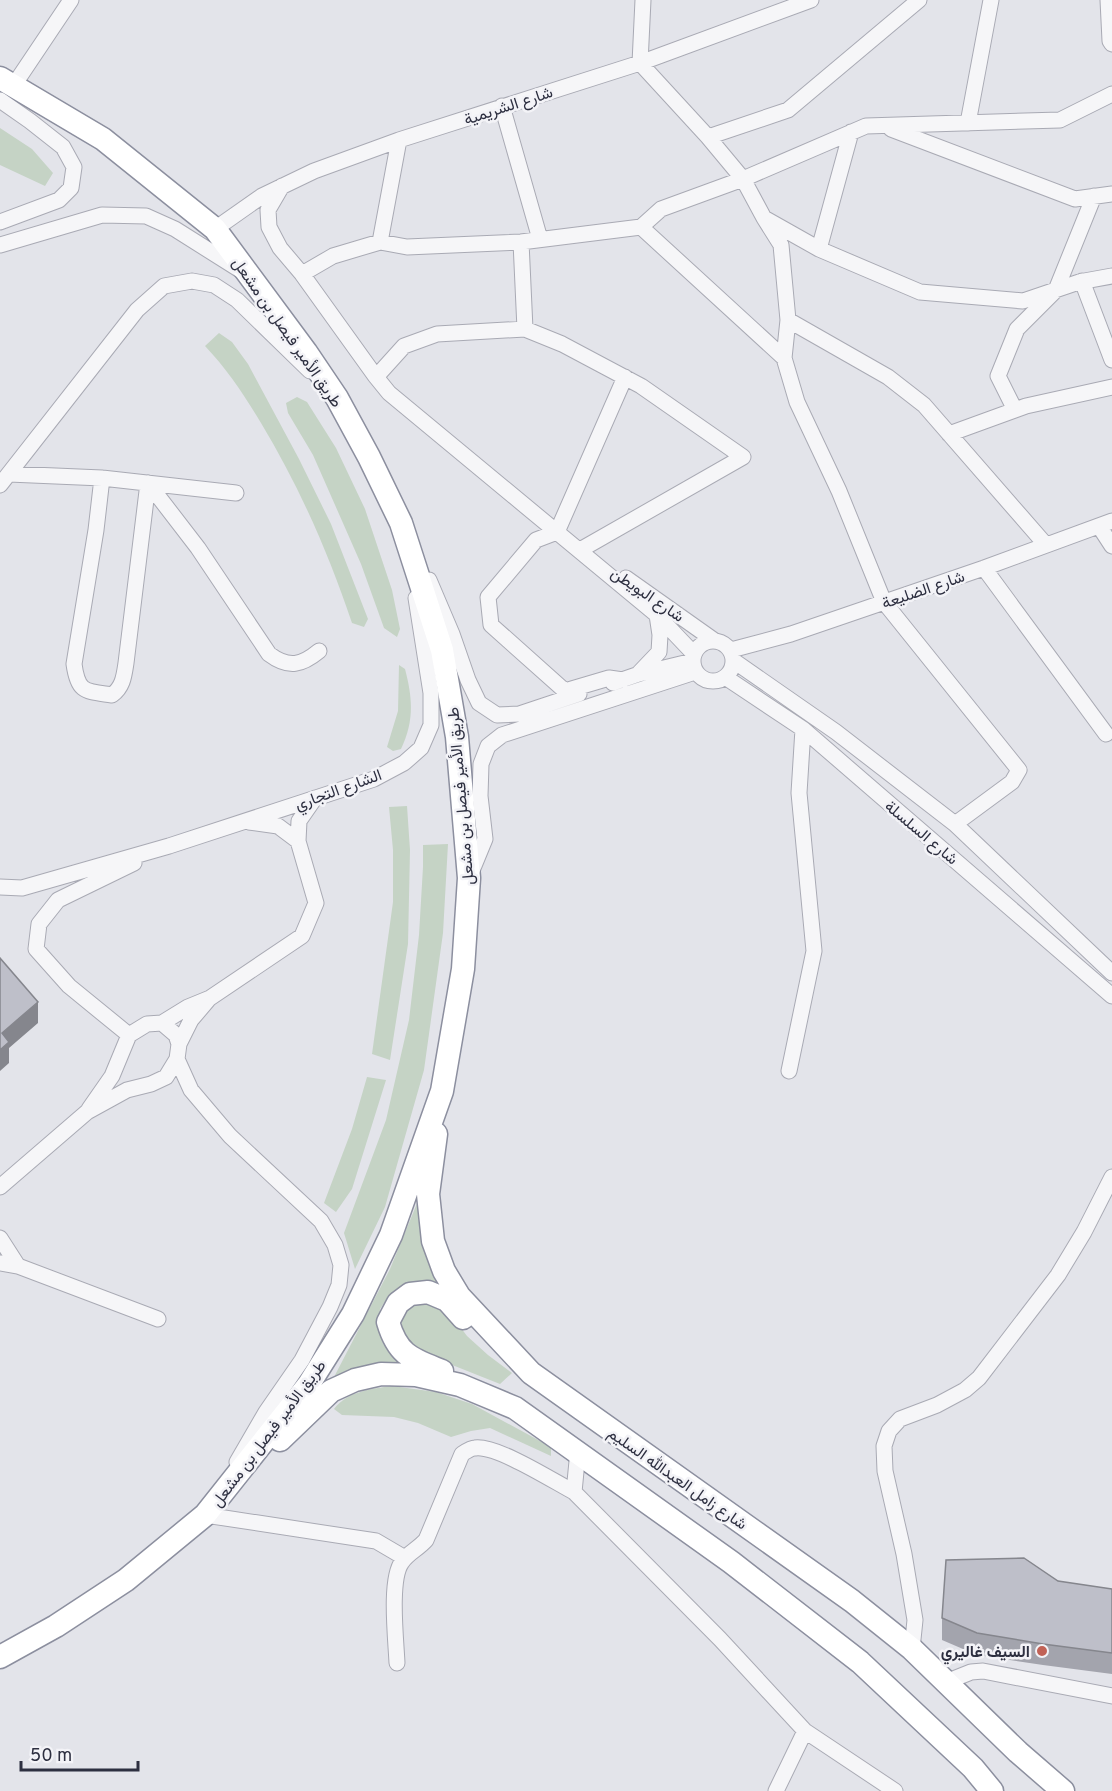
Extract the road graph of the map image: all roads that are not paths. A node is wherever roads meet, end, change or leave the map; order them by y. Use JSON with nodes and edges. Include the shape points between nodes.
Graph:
{"nodes":[{"id":1,"x":71,"y":0,"type":"edge"},
{"id":2,"x":643,"y":0,"type":"edge"},
{"id":3,"x":811,"y":0,"type":"edge"},
{"id":4,"x":919,"y":0,"type":"edge"},
{"id":5,"x":991,"y":0,"type":"edge"},
{"id":6,"x":1106,"y":1,"type":"edge"},
{"id":7,"x":1112,"y":44,"type":"edge"},
{"id":8,"x":640,"y":63,"type":"junction"},
{"id":9,"x":4,"y":87,"type":"edge"},
{"id":10,"x":1112,"y":94,"type":"edge"},
{"id":11,"x":502,"y":106,"type":"junction"},
{"id":12,"x":968,"y":123,"type":"junction"},
{"id":13,"x":883,"y":126,"type":"junction"},
{"id":14,"x":851,"y":132,"type":"junction"},
{"id":15,"x":708,"y":136,"type":"junction"},
{"id":16,"x":399,"y":140,"type":"junction"},
{"id":17,"x":743,"y":179,"type":"junction"},
{"id":18,"x":282,"y":186,"type":"junction"},
{"id":19,"x":1112,"y":194,"type":"edge"},
{"id":20,"x":1094,"y":196,"type":"junction"},
{"id":21,"x":764,"y":218,"type":"junction"},
{"id":22,"x":0,"y":222,"type":"edge"},
{"id":23,"x":640,"y":227,"type":"junction"},
{"id":24,"x":215,"y":229,"type":"junction"},
{"id":25,"x":540,"y":239,"type":"junction"},
{"id":26,"x":380,"y":242,"type":"junction"},
{"id":27,"x":521,"y":242,"type":"junction"},
{"id":28,"x":0,"y":245,"type":"edge"},
{"id":29,"x":819,"y":249,"type":"junction"},
{"id":30,"x":302,"y":274,"type":"junction"},
{"id":31,"x":250,"y":276,"type":"junction"},
{"id":32,"x":1112,"y":276,"type":"edge"},
{"id":33,"x":1083,"y":281,"type":"junction"},
{"id":34,"x":1056,"y":290,"type":"junction"},
{"id":35,"x":788,"y":320,"type":"junction"},
{"id":36,"x":525,"y":329,"type":"junction"},
{"id":37,"x":784,"y":358,"type":"junction"},
{"id":38,"x":1112,"y":360,"type":"edge"},
{"id":39,"x":376,"y":377,"type":"junction"},
{"id":40,"x":625,"y":377,"type":"junction"},
{"id":41,"x":1112,"y":387,"type":"edge"},
{"id":42,"x":337,"y":398,"type":"junction"},
{"id":43,"x":1015,"y":410,"type":"junction"},
{"id":44,"x":949,"y":434,"type":"junction"},
{"id":45,"x":102,"y":478,"type":"junction"},
{"id":46,"x":5,"y":479,"type":"edge"},
{"id":47,"x":148,"y":483,"type":"junction"},
{"id":48,"x":236,"y":493,"type":"dead end"},
{"id":49,"x":401,"y":524,"type":"junction"},
{"id":50,"x":1105,"y":524,"type":"edge"},
{"id":51,"x":557,"y":532,"type":"junction"},
{"id":52,"x":1046,"y":545,"type":"junction"},
{"id":53,"x":1112,"y":546,"type":"edge"},
{"id":54,"x":580,"y":550,"type":"junction"},
{"id":55,"x":984,"y":568,"type":"junction"},
{"id":56,"x":884,"y":602,"type":"junction"},
{"id":57,"x":657,"y":615,"type":"junction"},
{"id":58,"x":715,"y":640,"type":"junction"},
{"id":59,"x":319,"y":651,"type":"dead end"},
{"id":60,"x":733,"y":656,"type":"junction"},
{"id":61,"x":694,"y":662,"type":"junction"},
{"id":62,"x":639,"y":674,"type":"junction"},
{"id":63,"x":725,"y":677,"type":"junction"},
{"id":64,"x":623,"y":680,"type":"junction"},
{"id":65,"x":803,"y":729,"type":"junction"},
{"id":66,"x":1106,"y":734,"type":"dead end"},
{"id":67,"x":315,"y":798,"type":"junction"},
{"id":68,"x":243,"y":822,"type":"junction"},
{"id":69,"x":955,"y":824,"type":"junction"},
{"id":70,"x":298,"y":841,"type":"junction"},
{"id":71,"x":169,"y":846,"type":"junction"},
{"id":72,"x":469,"y":878,"type":"junction"},
{"id":73,"x":0,"y":887,"type":"edge"},
{"id":74,"x":1112,"y":973,"type":"edge"},
{"id":75,"x":1112,"y":996,"type":"edge"},
{"id":76,"x":210,"y":998,"type":"junction"},
{"id":77,"x":162,"y":1023,"type":"junction"},
{"id":78,"x":129,"y":1035,"type":"junction"},
{"id":79,"x":178,"y":1052,"type":"junction"},
{"id":80,"x":789,"y":1071,"type":"dead end"},
{"id":81,"x":442,"y":1091,"type":"junction"},
{"id":82,"x":87,"y":1112,"type":"junction"},
{"id":83,"x":1112,"y":1177,"type":"edge"},
{"id":84,"x":0,"y":1187,"type":"edge"},
{"id":85,"x":0,"y":1238,"type":"edge"},
{"id":86,"x":0,"y":1263,"type":"edge"},
{"id":87,"x":18,"y":1266,"type":"junction"},
{"id":88,"x":158,"y":1319,"type":"dead end"},
{"id":89,"x":531,"y":1373,"type":"junction"},
{"id":90,"x":515,"y":1408,"type":"junction"},
{"id":91,"x":578,"y":1451,"type":"junction"},
{"id":92,"x":574,"y":1492,"type":"junction"},
{"id":93,"x":205,"y":1515,"type":"junction"},
{"id":94,"x":405,"y":1558,"type":"junction"},
{"id":95,"x":912,"y":1649,"type":"junction"},
{"id":96,"x":0,"y":1657,"type":"edge"},
{"id":97,"x":397,"y":1663,"type":"dead end"},
{"id":98,"x":946,"y":1682,"type":"junction"},
{"id":99,"x":1112,"y":1696,"type":"edge"},
{"id":100,"x":805,"y":1731,"type":"junction"},
{"id":101,"x":1018,"y":1752,"type":"junction"},
{"id":102,"x":973,"y":1768,"type":"junction"},
{"id":103,"x":776,"y":1791,"type":"edge"},
{"id":104,"x":895,"y":1791,"type":"edge"},
{"id":105,"x":979,"y":1791,"type":"edge"},
{"id":106,"x":992,"y":1791,"type":"edge"},
{"id":107,"x":1041,"y":1791,"type":"edge"},
{"id":108,"x":1063,"y":1791,"type":"edge"}],
"edges":[{"from":1,"to":9,"type":"street"},
{"from":2,"to":8,"type":"street"},
{"from":3,"to":8,"type":"street","name":"شارع الشريمية"},
{"from":4,"to":15,"type":"street","via":[[788,110]]},
{"from":5,"to":12,"type":"street"},
{"from":6,"to":7,"type":"street"},
{"from":8,"to":11,"type":"street","name":"شارع الشريمية"},
{"from":8,"to":15,"type":"street"},
{"from":9,"to":22,"type":"street","via":[[30,120],[63,147],[74,167],[71,188],[59,200]]},
{"from":9,"to":24,"type":"highway","name":"طريق الأمير فيصل بن مشعل","via":[[103,139]]},
{"from":10,"to":12,"type":"street","via":[[1060,120]]},
{"from":11,"to":16,"type":"street","name":"شارع الشريمية"},
{"from":11,"to":25,"type":"street"},
{"from":12,"to":13,"type":"street"},
{"from":13,"to":14,"type":"street","via":[[866,126]]},
{"from":13,"to":20,"type":"street","via":[[1075,199]]},
{"from":14,"to":17,"type":"street"},
{"from":14,"to":29,"type":"street"},
{"from":15,"to":17,"type":"street"},
{"from":16,"to":18,"type":"street","name":"شارع الشريمية"},
{"from":16,"to":26,"type":"street"},
{"from":17,"to":21,"type":"street"},
{"from":17,"to":23,"type":"street","via":[[661,209]]},
{"from":18,"to":24,"type":"street","name":"شارع الشريمية"},
{"from":18,"to":30,"type":"street","via":[[268,210],[270,227],[280,248]]},
{"from":19,"to":20,"type":"street"},
{"from":20,"to":34,"type":"street"},
{"from":21,"to":29,"type":"street"},
{"from":21,"to":35,"type":"street","via":[[781,245]]},
{"from":23,"to":25,"type":"street"},
{"from":23,"to":37,"type":"street"},
{"from":24,"to":31,"type":"highway","name":"طريق الأمير فيصل بن مشعل"},
{"from":25,"to":27,"type":"street"},
{"from":26,"to":27,"type":"street","via":[[407,247]]},
{"from":26,"to":30,"type":"street","via":[[333,256]]},
{"from":27,"to":36,"type":"street"},
{"from":28,"to":31,"type":"street","via":[[102,215],[146,216],[175,229]]},
{"from":29,"to":34,"type":"street","via":[[920,292],[1023,302]]},
{"from":30,"to":39,"type":"street"},
{"from":31,"to":42,"type":"highway","name":"طريق الأمير فيصل بن مشعل"},
{"from":32,"to":33,"type":"street"},
{"from":33,"to":34,"type":"street"},
{"from":33,"to":38,"type":"street"},
{"from":34,"to":43,"type":"street","via":[[1017,329],[998,376]]},
{"from":35,"to":37,"type":"street"},
{"from":35,"to":44,"type":"street","via":[[888,377],[924,405]]},
{"from":36,"to":39,"type":"street","via":[[437,334],[404,346]]},
{"from":36,"to":40,"type":"street"},
{"from":37,"to":56,"type":"street","via":[[797,402],[839,491]]},
{"from":39,"to":51,"type":"street","via":[[389,393]]},
{"from":40,"to":51,"type":"street"},
{"from":40,"to":54,"type":"street","via":[[743,457]]},
{"from":41,"to":43,"type":"street"},
{"from":42,"to":46,"type":"street","via":[[237,300],[214,285],[192,281],[164,286],[137,310]]},
{"from":42,"to":49,"type":"highway","name":"طريق الأمير فيصل بن مشعل"},
{"from":43,"to":44,"type":"street"},
{"from":44,"to":52,"type":"street"},
{"from":45,"to":46,"type":"street"},
{"from":45,"to":47,"type":"street"},
{"from":45,"to":47,"type":"street","via":[[74,664],[81,688],[112,695],[119,690],[125,672]]},
{"from":47,"to":48,"type":"street"},
{"from":47,"to":59,"type":"street","via":[[198,548],[269,654],[278,661],[299,664]]},
{"from":49,"to":64,"type":"street","via":[[423,565],[479,703],[497,715],[519,714]]},
{"from":49,"to":67,"type":"street","name":"الشارع التجاري","via":[[420,619],[431,725],[421,748],[404,764]]},
{"from":49,"to":72,"type":"highway","name":"طريق الأمير فيصل بن مشعل","via":[[442,650],[457,737]]},
{"from":50,"to":52,"type":"street","name":"شارع الضليعة"},
{"from":50,"to":53,"type":"street"},
{"from":51,"to":54,"type":"street"},
{"from":51,"to":64,"type":"street","via":[[536,540],[488,597],[491,625],[565,691],[609,678]]},
{"from":52,"to":55,"type":"street","name":"شارع الضليعة"},
{"from":54,"to":57,"type":"street"},
{"from":54,"to":58,"type":"street","name":"شارع البويطن"},
{"from":55,"to":56,"type":"street","name":"شارع الضليعة"},
{"from":55,"to":66,"type":"street"},
{"from":56,"to":60,"type":"street","name":"شارع الضليعة"},
{"from":56,"to":69,"type":"street","via":[[1019,770],[1012,782]]},
{"from":57,"to":61,"type":"street"},
{"from":57,"to":62,"type":"street","via":[[659,652]]},
{"from":58,"to":60,"type":"street","via":[[722,642]]},
{"from":58,"to":61,"type":"street","via":[[703,644]]},
{"from":60,"to":63,"type":"street","via":[[732,669]]},
{"from":60,"to":69,"type":"street","name":"شارع السلسلة"},
{"from":61,"to":62,"type":"street"},
{"from":61,"to":63,"type":"street","via":[[703,679],[716,681]]},
{"from":61,"to":72,"type":"street","via":[[502,735],[488,746],[481,764],[485,839]]},
{"from":62,"to":64,"type":"street"},
{"from":63,"to":65,"type":"street","name":"شارع السلسلة"},
{"from":65,"to":75,"type":"street","name":"شارع السلسلة"},
{"from":65,"to":80,"type":"street","via":[[799,793],[814,951]]},
{"from":67,"to":68,"type":"street","name":"الشارع التجاري"},
{"from":67,"to":70,"type":"street","via":[[299,821]]},
{"from":68,"to":70,"type":"street","via":[[278,826]]},
{"from":68,"to":71,"type":"street","name":"الشارع التجاري"},
{"from":69,"to":74,"type":"street","name":"شارع السلسلة"},
{"from":70,"to":76,"type":"street","via":[[316,903],[302,936]]},
{"from":71,"to":73,"type":"street","via":[[22,888]]},
{"from":71,"to":78,"type":"street","via":[[58,900],[39,924],[36,948],[69,986]]},
{"from":72,"to":81,"type":"highway","name":"طريق الأمير فيصل بن مشعل","via":[[463,969]]},
{"from":76,"to":77,"type":"street"},
{"from":76,"to":79,"type":"street","via":[[191,1020]]},
{"from":77,"to":78,"type":"street","via":[[147,1024]]},
{"from":77,"to":79,"type":"street","via":[[176,1035]]},
{"from":78,"to":82,"type":"street","via":[[112,1076]]},
{"from":79,"to":82,"type":"street","via":[[166,1077],[128,1090]]},
{"from":79,"to":93,"type":"street","via":[[191,1090],[230,1136],[321,1221],[341,1265],[339,1285],[307,1351]]},
{"from":81,"to":89,"type":"highway","name":"شارع زامل العبدالله السليم","via":[[428,1194],[434,1241],[444,1271],[459,1296]]},
{"from":81,"to":93,"type":"highway","name":"طريق الأمير فيصل بن مشعل","via":[[391,1235],[353,1314],[309,1384]]},
{"from":82,"to":84,"type":"street"},
{"from":83,"to":95,"type":"street","via":[[1058,1275],[979,1378],[946,1400],[900,1419],[888,1431],[885,1471],[915,1620]]},
{"from":85,"to":87,"type":"street"},
{"from":86,"to":87,"type":"street"},
{"from":87,"to":88,"type":"street"},
{"from":89,"to":90,"type":"highway","via":[[486,1344],[447,1300],[428,1292],[410,1294],[398,1303],[388,1322],[393,1339],[404,1353],[483,1388]]},
{"from":89,"to":95,"type":"highway","name":"شارع زامل العبدالله السليم","via":[[852,1601]]},
{"from":90,"to":91,"type":"highway"},
{"from":90,"to":93,"type":"highway","via":[[460,1385],[416,1375],[381,1374],[355,1380],[331,1390]]},
{"from":91,"to":92,"type":"street"},
{"from":91,"to":102,"type":"highway","via":[[860,1662]]},
{"from":92,"to":94,"type":"street","via":[[495,1451],[475,1448],[462,1454],[426,1540]]},
{"from":92,"to":100,"type":"street"},
{"from":93,"to":94,"type":"street","via":[[376,1541]]},
{"from":93,"to":96,"type":"highway","name":"طريق الأمير فيصل بن مشعل","via":[[126,1580]]},
{"from":94,"to":97,"type":"street","via":[[395,1583]]},
{"from":95,"to":98,"type":"highway","name":"شارع زامل العبدالله السليم"},
{"from":98,"to":99,"type":"street","via":[[983,1671]]},
{"from":98,"to":101,"type":"highway","name":"شارع زامل العبدالله السليم"},
{"from":100,"to":103,"type":"street"},
{"from":100,"to":104,"type":"street"},
{"from":101,"to":107,"type":"highway"},
{"from":101,"to":108,"type":"highway","name":"شارع زامل العبدالله السليم"},
{"from":102,"to":105,"type":"highway"},
{"from":102,"to":106,"type":"highway"}]}
